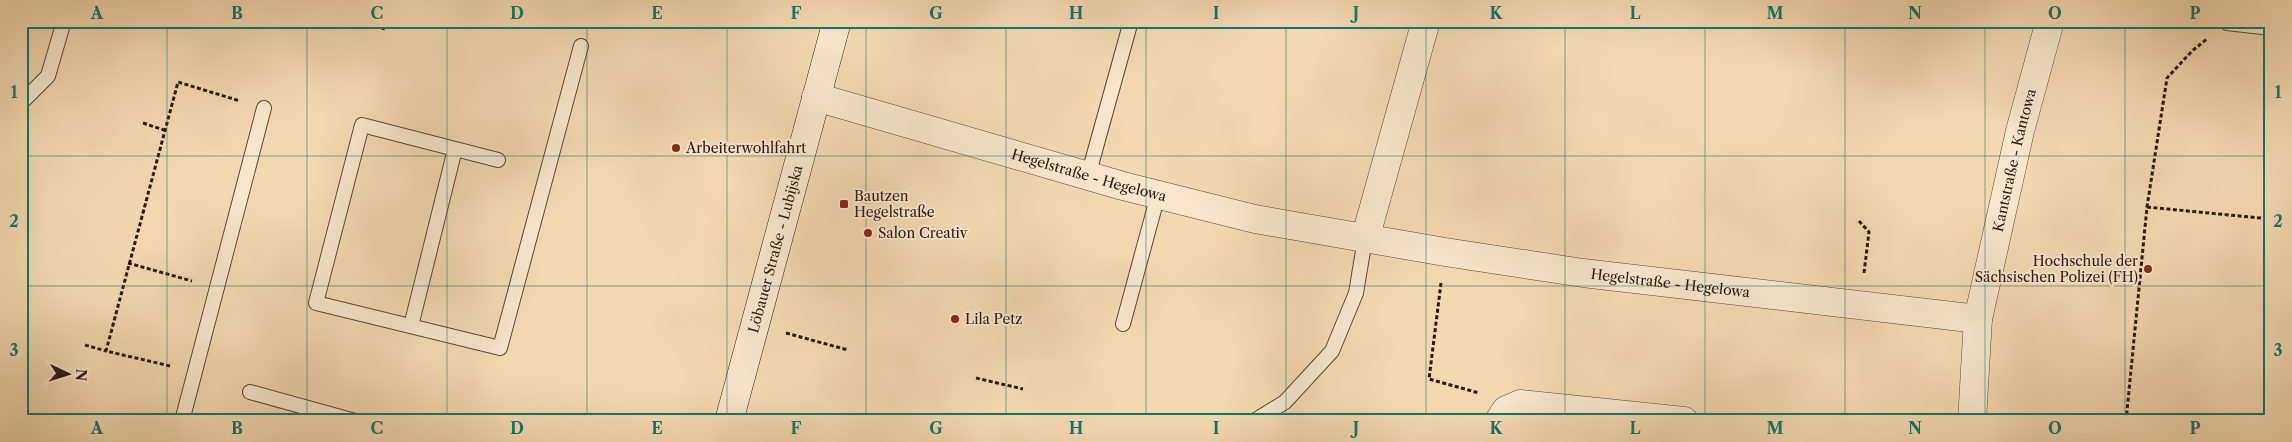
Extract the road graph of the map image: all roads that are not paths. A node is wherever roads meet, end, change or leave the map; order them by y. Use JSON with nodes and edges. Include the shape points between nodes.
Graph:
{"nodes":[{"id":1,"x":64,"y":21,"type":"edge"},
{"id":2,"x":837,"y":21,"type":"edge"},
{"id":3,"x":1131,"y":21,"type":"edge"},
{"id":4,"x":1426,"y":21,"type":"edge"},
{"id":5,"x":2050,"y":21,"type":"edge"},
{"id":6,"x":2227,"y":23,"type":"road end"},
{"id":7,"x":2271,"y":28,"type":"edge"},
{"id":8,"x":582,"y":46,"type":"dead end"},
{"id":9,"x":816,"y":97,"type":"junction"},
{"id":10,"x":21,"y":103,"type":"edge"},
{"id":11,"x":264,"y":108,"type":"road end"},
{"id":12,"x":455,"y":150,"type":"junction"},
{"id":13,"x":498,"y":160,"type":"dead end"},
{"id":14,"x":1088,"y":176,"type":"junction"},
{"id":15,"x":1158,"y":194,"type":"junction"},
{"id":16,"x":1365,"y":239,"type":"junction"},
{"id":17,"x":1978,"y":318,"type":"junction"},
{"id":18,"x":1123,"y":324,"type":"dead end"},
{"id":19,"x":411,"y":326,"type":"junction"},
{"id":20,"x":250,"y":392,"type":"dead end"},
{"id":21,"x":1502,"y":416,"type":"edge"},
{"id":22,"x":182,"y":421,"type":"edge"},
{"id":23,"x":355,"y":421,"type":"edge"},
{"id":24,"x":729,"y":421,"type":"edge"},
{"id":25,"x":1254,"y":421,"type":"edge"},
{"id":26,"x":1684,"y":421,"type":"edge"},
{"id":27,"x":1972,"y":421,"type":"edge"}],
"edges":[{"from":1,"to":10,"type":"lane","via":[[48,76]]},
{"from":2,"to":9,"type":"street","name":"Löbauer Straße - Lubijska"},
{"from":3,"to":14,"type":"lane"},
{"from":4,"to":16,"type":"street"},
{"from":5,"to":17,"type":"street","name":"Kantstraße - Kantowa","via":[[2020,131]]},
{"from":6,"to":7,"type":"lane"},
{"from":8,"to":19,"type":"lane","via":[[500,348]]},
{"from":9,"to":14,"type":"street","name":"Hegelstraße - Hegelowa"},
{"from":9,"to":24,"type":"street","name":"Löbauer Straße - Lubijska"},
{"from":11,"to":22,"type":"lane"},
{"from":12,"to":13,"type":"lane"},
{"from":12,"to":19,"type":"lane"},
{"from":12,"to":19,"type":"lane","via":[[362,125],[316,303]]},
{"from":14,"to":15,"type":"street","name":"Hegelstraße - Hegelowa"},
{"from":15,"to":16,"type":"street","name":"Hegelstraße - Hegelowa","via":[[1255,219]]},
{"from":15,"to":18,"type":"lane"},
{"from":16,"to":17,"type":"street","name":"Hegelstraße - Hegelowa","via":[[1583,273]]},
{"from":16,"to":25,"type":"lane","via":[[1356,293],[1332,351],[1285,402]]},
{"from":17,"to":27,"type":"street","name":"Kantstraße - Kantowa"},
{"from":20,"to":23,"type":"lane"},
{"from":21,"to":26,"type":"street","via":[[1520,404]]}]}
